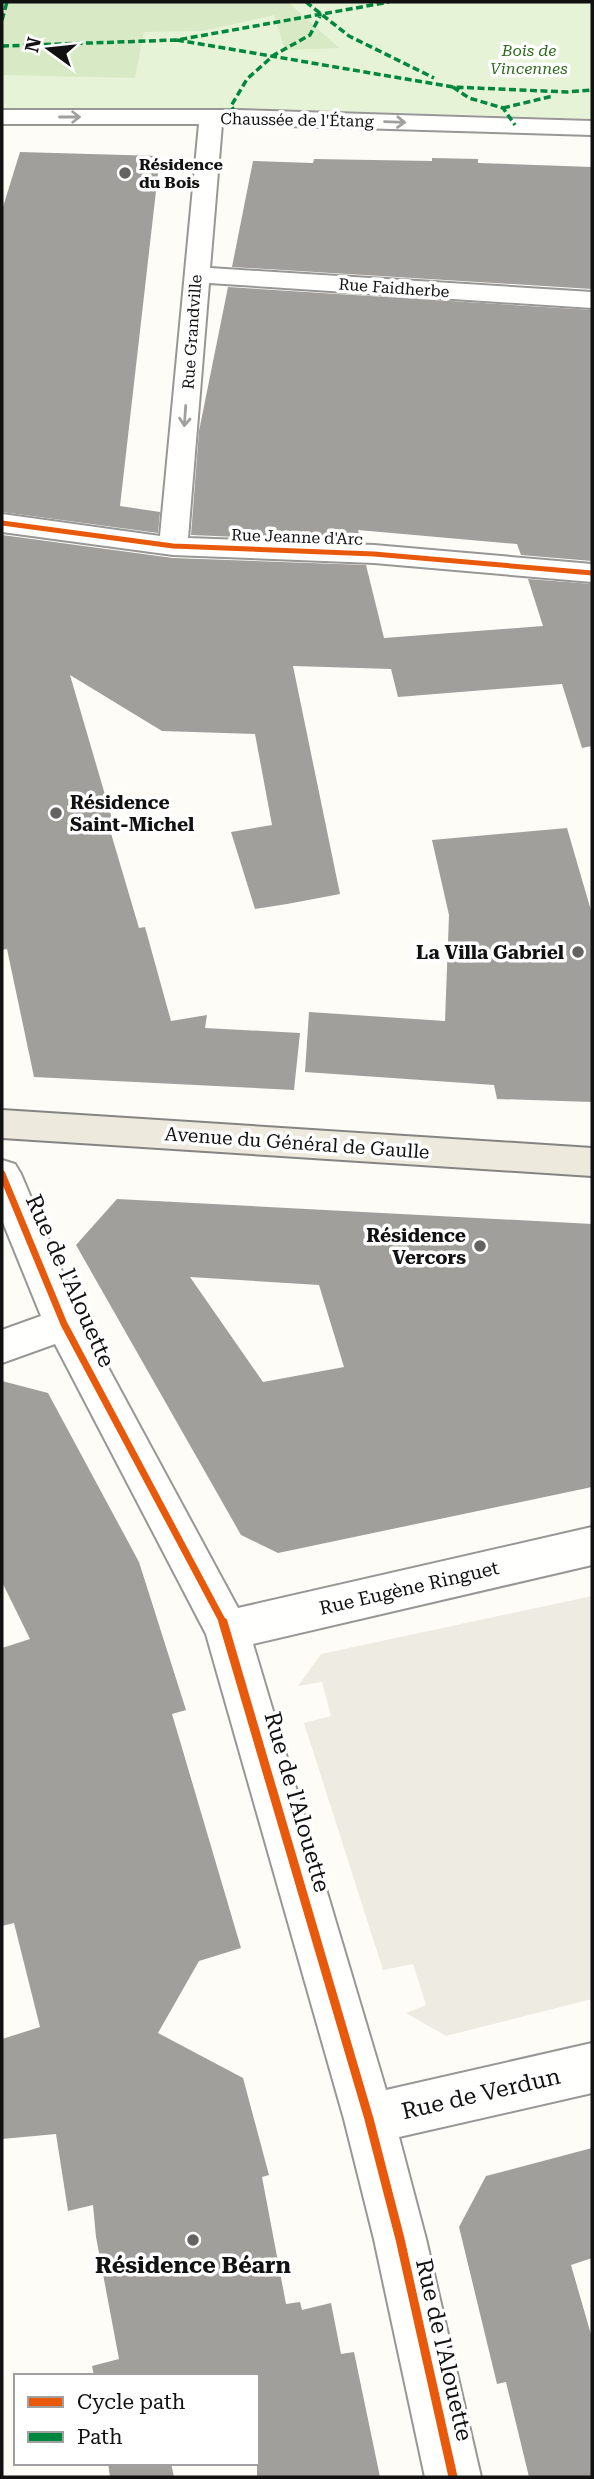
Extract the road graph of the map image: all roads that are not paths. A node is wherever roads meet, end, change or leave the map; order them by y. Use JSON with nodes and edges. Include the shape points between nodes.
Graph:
{"nodes":[{"id":1,"x":2,"y":117,"type":"edge"},
{"id":2,"x":211,"y":118,"type":"junction"},
{"id":3,"x":592,"y":128,"type":"edge"},
{"id":4,"x":196,"y":275,"type":"junction"},
{"id":5,"x":592,"y":300,"type":"edge"},
{"id":6,"x":2,"y":523,"type":"edge"},
{"id":7,"x":173,"y":546,"type":"junction"},
{"id":8,"x":592,"y":573,"type":"edge"},
{"id":9,"x":2,"y":1124,"type":"edge"},
{"id":10,"x":592,"y":1162,"type":"edge"},
{"id":11,"x":2,"y":1174,"type":"edge"},
{"id":12,"x":64,"y":1324,"type":"junction"},
{"id":13,"x":2,"y":1347,"type":"edge"},
{"id":14,"x":592,"y":1546,"type":"edge"},
{"id":15,"x":227,"y":1630,"type":"junction"},
{"id":16,"x":592,"y":2068,"type":"edge"},
{"id":17,"x":369,"y":2119,"type":"junction"},
{"id":18,"x":453,"y":2477,"type":"edge"}],
"edges":[{"from":1,"to":2,"type":"street","name":"Chaussée de l'Étang","one_way":true},
{"from":2,"to":3,"type":"street","name":"Chaussée de l'Étang","one_way":true},
{"from":2,"to":4,"type":"street","name":"Rue Grandville"},
{"from":4,"to":5,"type":"street","name":"Rue Faidherbe"},
{"from":4,"to":7,"type":"street","name":"Rue Grandville","one_way":true},
{"from":6,"to":7,"type":"street","name":"Rue Jeanne d'Arc"},
{"from":7,"to":8,"type":"street","name":"Rue Jeanne d'Arc","via":[[374,554]]},
{"from":9,"to":10,"type":"main road","name":"Avenue du Général de Gaulle"},
{"from":11,"to":12,"type":"street","name":"Rue de l'Alouette"},
{"from":12,"to":13,"type":"street"},
{"from":12,"to":15,"type":"street","name":"Rue de l'Alouette"},
{"from":14,"to":15,"type":"street","name":"Rue Eugène Ringuet"},
{"from":15,"to":17,"type":"street","name":"Rue de l'Alouette"},
{"from":16,"to":17,"type":"street","name":"Rue de Verdun"},
{"from":17,"to":18,"type":"street","name":"Rue de l'Alouette"}]}
